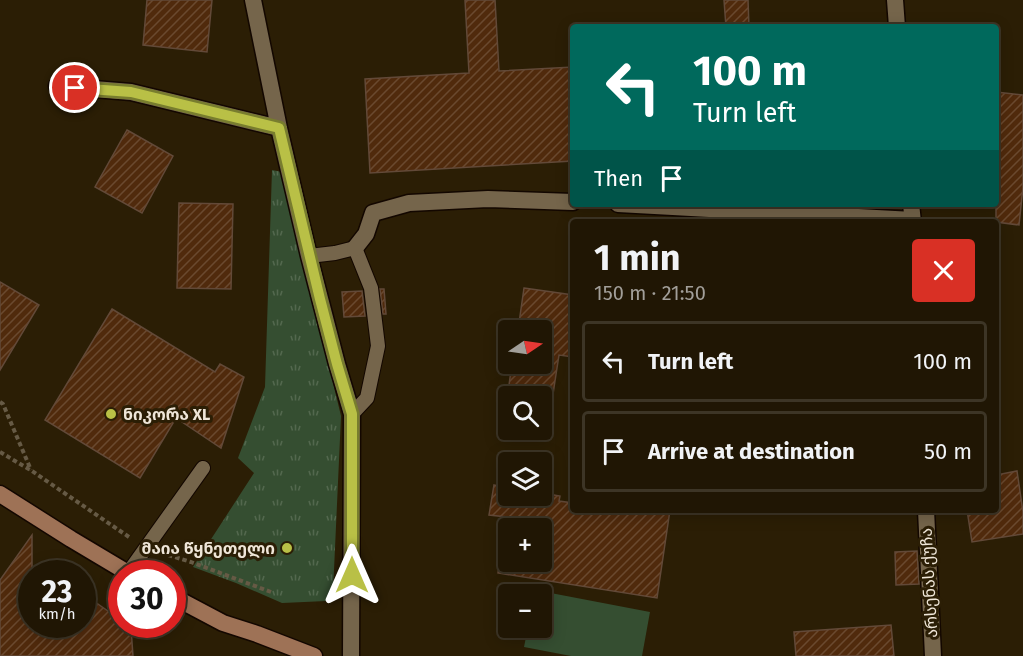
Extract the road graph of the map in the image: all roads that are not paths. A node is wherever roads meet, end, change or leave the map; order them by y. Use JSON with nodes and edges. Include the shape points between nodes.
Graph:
{"nodes":[{"id":1,"x":253,"y":0,"type":"edge"},
{"id":2,"x":895,"y":0,"type":"edge"},
{"id":3,"x":897,"y":24,"type":"edge"},
{"id":4,"x":57,"y":86,"type":"dead end"},
{"id":5,"x":279,"y":128,"type":"junction"},
{"id":6,"x":570,"y":202,"type":"edge"},
{"id":7,"x":698,"y":207,"type":"edge"},
{"id":8,"x":912,"y":215,"type":"edge"},
{"id":9,"x":355,"y":248,"type":"junction"},
{"id":10,"x":309,"y":256,"type":"junction"},
{"id":11,"x":352,"y":414,"type":"junction"},
{"id":12,"x":202,"y":468,"type":"dead end"},
{"id":13,"x":0,"y":494,"type":"edge"},
{"id":14,"x":926,"y":513,"type":"edge"},
{"id":15,"x":137,"y":560,"type":"edge"},
{"id":16,"x":108,"y":561,"type":"edge"},
{"id":17,"x":186,"y":603,"type":"edge"},
{"id":18,"x":311,"y":655,"type":"edge"},
{"id":19,"x":351,"y":656,"type":"edge"},
{"id":20,"x":933,"y":656,"type":"edge"}],
"edges":[{"from":1,"to":5,"type":"street"},
{"from":2,"to":3,"type":"street"},
{"from":4,"to":5,"type":"street","via":[[131,92]]},
{"from":5,"to":10,"type":"street"},
{"from":6,"to":9,"type":"street","via":[[488,199],[409,203],[373,213],[366,234]]},
{"from":7,"to":8,"type":"street"},
{"from":9,"to":10,"type":"lane"},
{"from":9,"to":11,"type":"lane","via":[[371,288],[378,346],[367,398]]},
{"from":10,"to":11,"type":"street"},
{"from":11,"to":19,"type":"street"},
{"from":12,"to":15,"type":"lane"},
{"from":13,"to":16,"type":"main road"},
{"from":14,"to":20,"type":"street","name":"არსენას ქუჩა"},
{"from":17,"to":18,"type":"main road","via":[[223,623]]}]}
